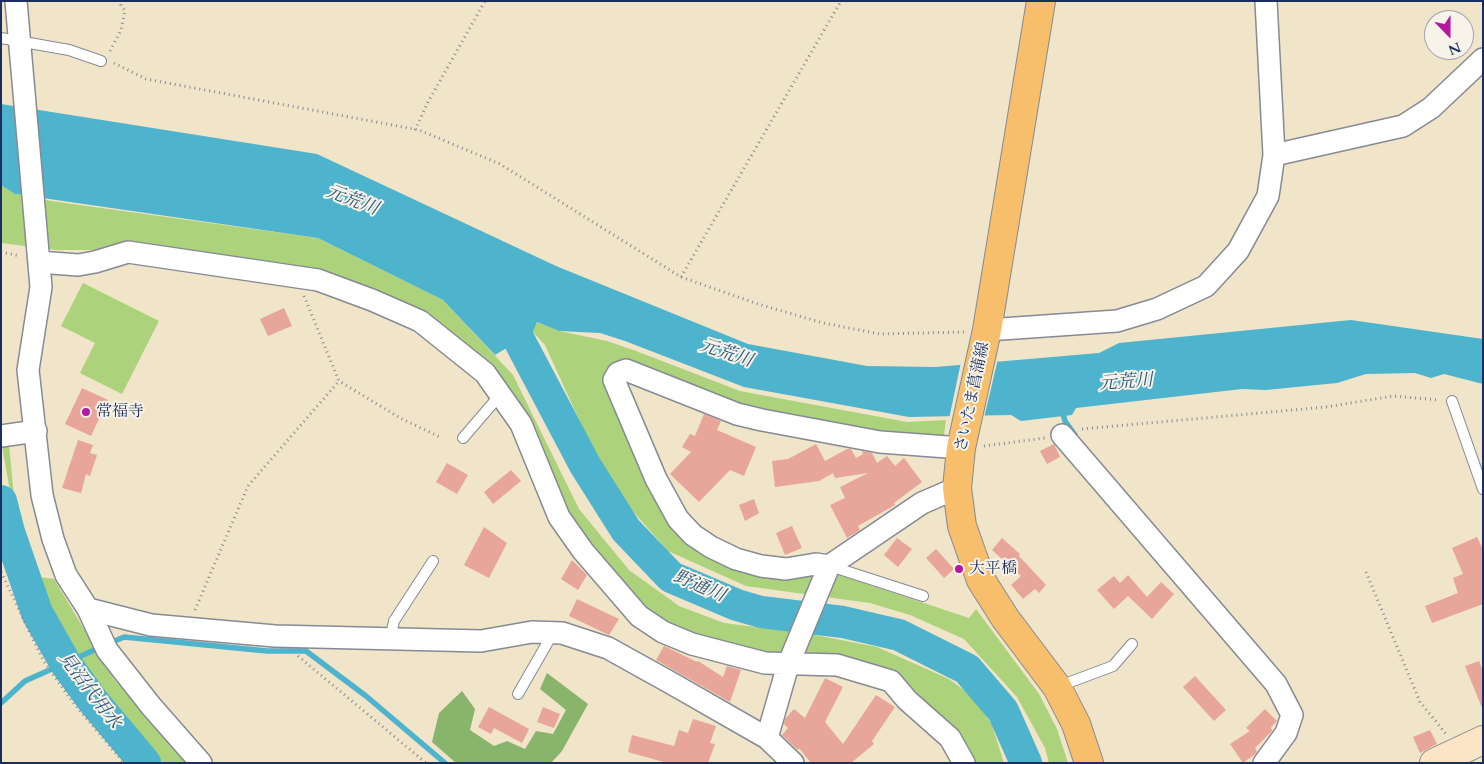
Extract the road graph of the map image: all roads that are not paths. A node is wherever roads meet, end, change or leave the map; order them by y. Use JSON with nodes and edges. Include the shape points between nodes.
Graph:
{"nodes":[{"id":1,"x":16,"y":1,"type":"edge"},
{"id":2,"x":1041,"y":1,"type":"edge"},
{"id":3,"x":1266,"y":1,"type":"edge"},
{"id":4,"x":13,"y":44,"type":"edge"},
{"id":5,"x":1483,"y":59,"type":"edge"},
{"id":6,"x":101,"y":61,"type":"road end"},
{"id":7,"x":1274,"y":155,"type":"junction"},
{"id":8,"x":38,"y":255,"type":"junction"},
{"id":9,"x":986,"y":334,"type":"junction"},
{"id":10,"x":500,"y":395,"type":"junction"},
{"id":11,"x":1452,"y":401,"type":"road end"},
{"id":12,"x":36,"y":431,"type":"junction"},
{"id":13,"x":1062,"y":435,"type":"road end"},
{"id":14,"x":3,"y":436,"type":"edge"},
{"id":15,"x":463,"y":438,"type":"dead end"},
{"id":16,"x":961,"y":444,"type":"junction"},
{"id":17,"x":957,"y":488,"type":"junction"},
{"id":18,"x":1483,"y":489,"type":"edge"},
{"id":19,"x":433,"y":560,"type":"dead end"},
{"id":20,"x":827,"y":569,"type":"junction"},
{"id":21,"x":924,"y":596,"type":"dead end"},
{"id":22,"x":88,"y":609,"type":"junction"},
{"id":23,"x":553,"y":633,"type":"junction"},
{"id":24,"x":390,"y":640,"type":"junction"},
{"id":25,"x":1132,"y":644,"type":"dead end"},
{"id":26,"x":788,"y":664,"type":"junction"},
{"id":27,"x":1057,"y":687,"type":"junction"},
{"id":28,"x":518,"y":694,"type":"dead end"},
{"id":29,"x":767,"y":738,"type":"junction"},
{"id":30,"x":1472,"y":751,"type":"edge"},
{"id":31,"x":201,"y":763,"type":"edge"},
{"id":32,"x":793,"y":763,"type":"edge"},
{"id":33,"x":964,"y":763,"type":"edge"},
{"id":34,"x":1089,"y":763,"type":"edge"},
{"id":35,"x":1264,"y":763,"type":"edge"},
{"id":36,"x":1434,"y":763,"type":"edge"}],
"edges":[{"from":1,"to":4,"type":"street"},
{"from":2,"to":9,"type":"main road","name":"さいたま菖蒲線"},
{"from":3,"to":7,"type":"street"},
{"from":4,"to":6,"type":"lane","via":[[69,50]]},
{"from":4,"to":8,"type":"street"},
{"from":5,"to":7,"type":"street","via":[[1431,108],[1403,126]]},
{"from":7,"to":9,"type":"street","via":[[1268,196],[1257,219],[1238,251],[1206,286],[1157,309],[1117,321]]},
{"from":8,"to":10,"type":"street","via":[[78,265],[128,252],[327,284],[420,321],[485,373]]},
{"from":8,"to":12,"type":"street","via":[[41,287],[28,370]]},
{"from":9,"to":16,"type":"main road","name":"さいたま菖蒲線"},
{"from":10,"to":15,"type":"lane"},
{"from":10,"to":26,"type":"street","via":[[521,424],[559,517],[639,616],[692,644],[765,663]]},
{"from":11,"to":18,"type":"lane"},
{"from":12,"to":14,"type":"street"},
{"from":12,"to":22,"type":"street","via":[[42,495],[53,539],[66,575]]},
{"from":13,"to":35,"type":"street","via":[[1276,684],[1292,715],[1286,733]]},
{"from":16,"to":17,"type":"main road","name":"さいたま菖蒲線"},
{"from":16,"to":20,"type":"street","via":[[880,442],[754,418],[626,370],[618,373],[614,380],[656,479],[678,520],[692,535],[736,559],[761,566],[786,569],[816,564]]},
{"from":17,"to":20,"type":"street","via":[[922,503]]},
{"from":17,"to":27,"type":"main road","name":"さいたま菖蒲線","via":[[962,526],[981,580]]},
{"from":19,"to":24,"type":"lane","via":[[394,621]]},
{"from":20,"to":21,"type":"lane"},
{"from":20,"to":26,"type":"street"},
{"from":22,"to":24,"type":"street","via":[[151,624],[188,628],[275,636]]},
{"from":22,"to":31,"type":"street","via":[[107,650]]},
{"from":23,"to":24,"type":"street","via":[[532,632],[481,641]]},
{"from":23,"to":28,"type":"lane"},
{"from":23,"to":29,"type":"street","via":[[608,648]]},
{"from":25,"to":27,"type":"lane","via":[[1113,666]]},
{"from":26,"to":29,"type":"street"},
{"from":26,"to":33,"type":"street","via":[[837,665],[891,681],[907,700],[950,738]]},
{"from":27,"to":34,"type":"main road","name":"さいたま菖蒲線","via":[[1076,724]]},
{"from":29,"to":32,"type":"street"},
{"from":30,"to":36,"type":"street"}]}
